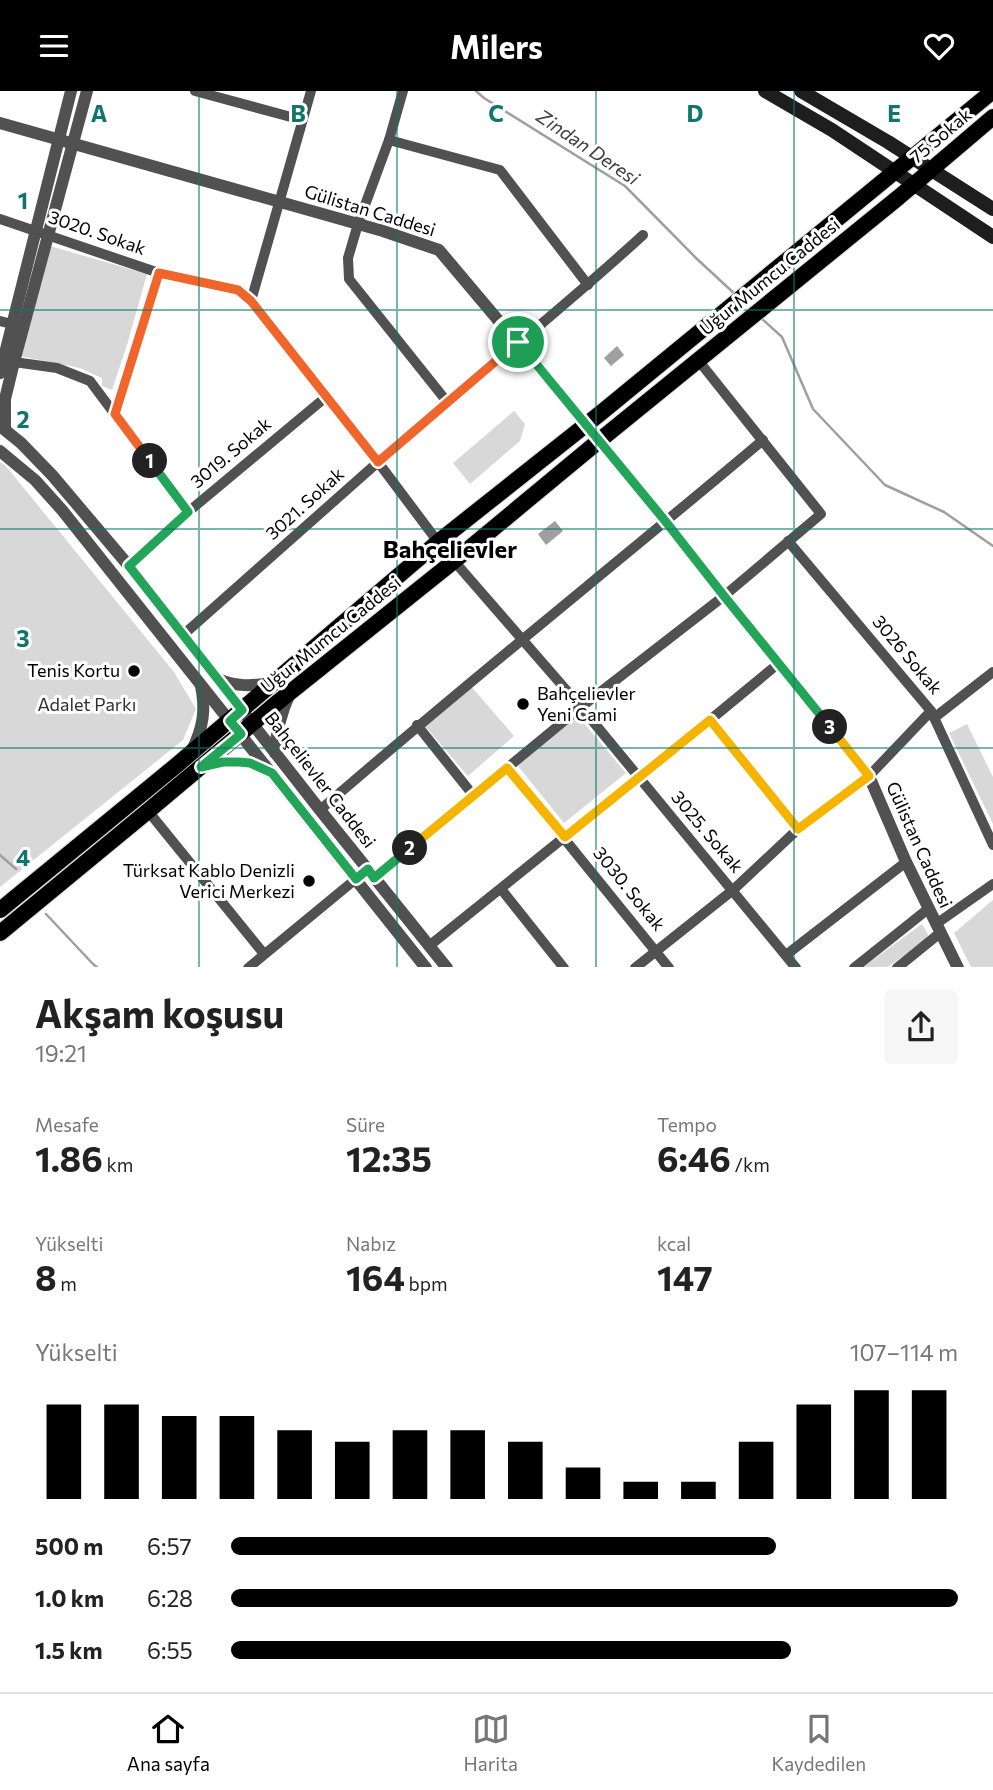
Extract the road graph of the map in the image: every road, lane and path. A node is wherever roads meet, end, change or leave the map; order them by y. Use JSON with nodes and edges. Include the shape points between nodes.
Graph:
{"nodes":[{"id":1,"x":71,"y":91,"type":"edge"},
{"id":2,"x":87,"y":91,"type":"edge"},
{"id":3,"x":195,"y":91,"type":"edge"},
{"id":4,"x":311,"y":91,"type":"edge"},
{"id":5,"x":403,"y":91,"type":"edge"},
{"id":6,"x":765,"y":91,"type":"edge"},
{"id":7,"x":801,"y":91,"type":"edge"},
{"id":8,"x":993,"y":91,"type":"edge"},
{"id":9,"x":993,"y":117,"type":"edge"},
{"id":10,"x":302,"y":120,"type":"junction"},
{"id":11,"x":0,"y":123,"type":"edge"},
{"id":12,"x":58,"y":139,"type":"junction"},
{"id":13,"x":389,"y":140,"type":"junction"},
{"id":14,"x":72,"y":143,"type":"junction"},
{"id":15,"x":912,"y":158,"type":"junction"},
{"id":16,"x":932,"y":169,"type":"junction"},
{"id":17,"x":895,"y":171,"type":"junction"},
{"id":18,"x":914,"y":184,"type":"junction"},
{"id":19,"x":279,"y":202,"type":"junction"},
{"id":20,"x":993,"y":209,"type":"edge"},
{"id":21,"x":0,"y":219,"type":"edge"},
{"id":22,"x":358,"y":224,"type":"junction"},
{"id":23,"x":41,"y":233,"type":"junction"},
{"id":24,"x":643,"y":235,"type":"dead end"},
{"id":25,"x":993,"y":237,"type":"edge"},
{"id":26,"x":159,"y":273,"type":"junction"},
{"id":27,"x":589,"y":285,"type":"junction"},
{"id":28,"x":251,"y":301,"type":"junction"},
{"id":29,"x":6,"y":323,"type":"edge"},
{"id":30,"x":518,"y":342,"type":"junction"},
{"id":31,"x":698,"y":360,"type":"junction"},
{"id":32,"x":14,"y":362,"type":"junction"},
{"id":33,"x":0,"y":373,"type":"edge"},
{"id":34,"x":326,"y":397,"type":"junction"},
{"id":35,"x":448,"y":403,"type":"junction"},
{"id":36,"x":115,"y":414,"type":"junction"},
{"id":37,"x":586,"y":424,"type":"junction"},
{"id":38,"x":2,"y":427,"type":"edge"},
{"id":39,"x":600,"y":440,"type":"junction"},
{"id":40,"x":763,"y":440,"type":"junction"},
{"id":41,"x":0,"y":451,"type":"edge"},
{"id":42,"x":378,"y":462,"type":"junction"},
{"id":43,"x":188,"y":512,"type":"junction"},
{"id":44,"x":666,"y":522,"type":"junction"},
{"id":45,"x":788,"y":541,"type":"junction"},
{"id":46,"x":438,"y":542,"type":"junction"},
{"id":47,"x":454,"y":561,"type":"junction"},
{"id":48,"x":129,"y":566,"type":"junction"},
{"id":49,"x":724,"y":596,"type":"junction"},
{"id":50,"x":183,"y":635,"type":"junction"},
{"id":51,"x":522,"y":640,"type":"junction"},
{"id":52,"x":779,"y":663,"type":"junction"},
{"id":53,"x":993,"y":672,"type":"edge"},
{"id":54,"x":217,"y":679,"type":"junction"},
{"id":55,"x":200,"y":683,"type":"junction"},
{"id":56,"x":272,"y":683,"type":"junction"},
{"id":57,"x":291,"y":691,"type":"junction"},
{"id":58,"x":581,"y":707,"type":"junction"},
{"id":59,"x":236,"y":715,"type":"junction"},
{"id":60,"x":932,"y":715,"type":"junction"},
{"id":61,"x":710,"y":720,"type":"junction"},
{"id":62,"x":417,"y":725,"type":"junction"},
{"id":63,"x":247,"y":729,"type":"junction"},
{"id":64,"x":275,"y":753,"type":"junction"},
{"id":65,"x":195,"y":761,"type":"junction"},
{"id":66,"x":507,"y":768,"type":"junction"},
{"id":67,"x":272,"y":773,"type":"junction"},
{"id":68,"x":869,"y":776,"type":"junction"},
{"id":69,"x":638,"y":778,"type":"junction"},
{"id":70,"x":473,"y":795,"type":"junction"},
{"id":71,"x":320,"y":810,"type":"junction"},
{"id":72,"x":148,"y":811,"type":"junction"},
{"id":73,"x":798,"y":829,"type":"junction"},
{"id":74,"x":565,"y":837,"type":"junction"},
{"id":75,"x":993,"y":845,"type":"edge"},
{"id":76,"x":906,"y":862,"type":"junction"},
{"id":77,"x":371,"y":873,"type":"junction"},
{"id":78,"x":356,"y":879,"type":"junction"},
{"id":79,"x":993,"y":884,"type":"edge"},
{"id":80,"x":500,"y":889,"type":"junction"},
{"id":81,"x":733,"y":890,"type":"junction"},
{"id":82,"x":928,"y":909,"type":"junction"},
{"id":83,"x":0,"y":910,"type":"edge"},
{"id":84,"x":938,"y":928,"type":"junction"},
{"id":85,"x":0,"y":933,"type":"edge"},
{"id":86,"x":429,"y":946,"type":"junction"},
{"id":87,"x":655,"y":950,"type":"junction"},
{"id":88,"x":264,"y":954,"type":"junction"},
{"id":89,"x":786,"y":955,"type":"junction"},
{"id":90,"x":249,"y":967,"type":"edge"},
{"id":91,"x":425,"y":967,"type":"edge"},
{"id":92,"x":446,"y":967,"type":"edge"},
{"id":93,"x":563,"y":967,"type":"edge"},
{"id":94,"x":636,"y":967,"type":"edge"},
{"id":95,"x":668,"y":967,"type":"edge"},
{"id":96,"x":795,"y":967,"type":"edge"},
{"id":97,"x":855,"y":967,"type":"edge"},
{"id":98,"x":898,"y":967,"type":"edge"},
{"id":99,"x":957,"y":967,"type":"edge"}],
"edges":[{"from":1,"to":12,"type":"street"},
{"from":2,"to":14,"type":"street"},
{"from":3,"to":10,"type":"street"},
{"from":4,"to":10,"type":"street"},
{"from":5,"to":13,"type":"street"},
{"from":6,"to":17,"type":"main road"},
{"from":7,"to":15,"type":"main road"},
{"from":8,"to":15,"type":"main road","name":"75 Sokak"},
{"from":9,"to":16,"type":"main road","name":"75 Sokak"},
{"from":10,"to":19,"type":"street"},
{"from":11,"to":12,"type":"street","name":"Gülistan Caddesi"},
{"from":12,"to":14,"type":"street","name":"Gülistan Caddesi"},
{"from":12,"to":23,"type":"street"},
{"from":13,"to":22,"type":"street"},
{"from":13,"to":27,"type":"street","via":[[500,170]]},
{"from":14,"to":19,"type":"street","name":"Gülistan Caddesi"},
{"from":14,"to":23,"type":"street"},
{"from":15,"to":16,"type":"main road"},
{"from":15,"to":17,"type":"main road","name":"75 Sokak"},
{"from":16,"to":18,"type":"main road","name":"75 Sokak"},
{"from":16,"to":20,"type":"main road"},
{"from":17,"to":18,"type":"main road"},
{"from":17,"to":37,"type":"main road","name":"Uğur Mumcu Caddesi"},
{"from":18,"to":25,"type":"main road"},
{"from":18,"to":31,"type":"main road","name":"Uğur Mumcu Caddesi"},
{"from":19,"to":22,"type":"street","name":"Gülistan Caddesi"},
{"from":19,"to":28,"type":"street"},
{"from":21,"to":23,"type":"street","name":"3020. Sokak"},
{"from":22,"to":30,"type":"street","name":"Gülistan Caddesi","via":[[439,250]]},
{"from":22,"to":35,"type":"street","via":[[348,258],[349,279]]},
{"from":23,"to":26,"type":"street","name":"3020. Sokak"},
{"from":23,"to":29,"type":"street"},
{"from":23,"to":32,"type":"street"},
{"from":24,"to":27,"type":"street","name":"3021. Sokak"},
{"from":26,"to":28,"type":"street","name":"3020. Sokak","via":[[238,290]]},
{"from":26,"to":36,"type":"street"},
{"from":27,"to":30,"type":"street","name":"3021. Sokak"},
{"from":28,"to":34,"type":"street","name":"3020. Sokak"},
{"from":29,"to":33,"type":"street"},
{"from":30,"to":35,"type":"street","name":"3021. Sokak"},
{"from":30,"to":37,"type":"street","name":"Gülistan Caddesi"},
{"from":31,"to":39,"type":"main road","name":"Uğur Mumcu Caddesi"},
{"from":31,"to":40,"type":"street"},
{"from":32,"to":36,"type":"street","via":[[57,368],[90,381]]},
{"from":32,"to":38,"type":"street"},
{"from":34,"to":42,"type":"street","name":"3020. Sokak"},
{"from":34,"to":43,"type":"street","name":"3019. Sokak"},
{"from":35,"to":42,"type":"street","name":"3021. Sokak"},
{"from":36,"to":43,"type":"street"},
{"from":37,"to":39,"type":"street","name":"Gülistan Caddesi"},
{"from":37,"to":46,"type":"main road","name":"Uğur Mumcu Caddesi"},
{"from":38,"to":48,"type":"street","name":"Bahçelievler Caddesi","via":[[52,475]]},
{"from":39,"to":44,"type":"street","name":"Gülistan Caddesi"},
{"from":39,"to":47,"type":"main road","name":"Uğur Mumcu Caddesi"},
{"from":40,"to":44,"type":"street"},
{"from":40,"to":45,"type":"street","via":[[821,513]]},
{"from":41,"to":55,"type":"street","name":"Bahçelievler Caddesi","via":[[62,510]]},
{"from":42,"to":46,"type":"street","name":"3020. Sokak"},
{"from":42,"to":50,"type":"street","name":"3021. Sokak"},
{"from":43,"to":48,"type":"street","name":"3019. Sokak"},
{"from":44,"to":49,"type":"street","name":"Gülistan Caddesi"},
{"from":44,"to":51,"type":"street"},
{"from":45,"to":49,"type":"street"},
{"from":45,"to":60,"type":"street","name":"3026 Sokak"},
{"from":46,"to":56,"type":"main road","name":"Uğur Mumcu Caddesi"},
{"from":47,"to":51,"type":"street","name":"3025. Sokak"},
{"from":47,"to":57,"type":"main road","name":"Uğur Mumcu Caddesi"},
{"from":48,"to":50,"type":"street","name":"Bahçelievler Caddesi"},
{"from":49,"to":52,"type":"street","name":"Gülistan Caddesi"},
{"from":49,"to":58,"type":"street"},
{"from":50,"to":54,"type":"street","name":"Bahçelievler Caddesi"},
{"from":51,"to":58,"type":"street","name":"3025. Sokak"},
{"from":51,"to":62,"type":"street"},
{"from":52,"to":61,"type":"street"},
{"from":52,"to":68,"type":"street","name":"Gülistan Caddesi"},
{"from":53,"to":60,"type":"street"},
{"from":54,"to":56,"type":"street","via":[[245,686]]},
{"from":54,"to":59,"type":"street","name":"Bahçelievler Caddesi"},
{"from":55,"to":59,"type":"street","name":"Bahçelievler Caddesi"},
{"from":55,"to":65,"type":"street","via":[[204,715]]},
{"from":56,"to":59,"type":"main road","name":"Uğur Mumcu Caddesi"},
{"from":57,"to":63,"type":"main road","name":"Uğur Mumcu Caddesi"},
{"from":57,"to":64,"type":"street","via":[[279,719]]},
{"from":58,"to":66,"type":"street"},
{"from":58,"to":69,"type":"street","name":"3025. Sokak"},
{"from":59,"to":63,"type":"street","name":"Bahçelievler Caddesi"},
{"from":59,"to":65,"type":"main road","name":"Uğur Mumcu Caddesi"},
{"from":60,"to":68,"type":"street"},
{"from":60,"to":75,"type":"street","name":"3026 Sokak"},
{"from":61,"to":69,"type":"street"},
{"from":61,"to":73,"type":"street"},
{"from":62,"to":70,"type":"street"},
{"from":62,"to":71,"type":"street"},
{"from":63,"to":64,"type":"street","name":"Bahçelievler Caddesi"},
{"from":63,"to":65,"type":"main road","name":"Uğur Mumcu Caddesi"},
{"from":63,"to":67,"type":"street","name":"Bahçelievler Caddesi"},
{"from":64,"to":71,"type":"street","name":"Bahçelievler Caddesi"},
{"from":65,"to":67,"type":"street","via":[[250,763]]},
{"from":65,"to":72,"type":"main road","name":"Uğur Mumcu Caddesi"},
{"from":65,"to":83,"type":"main road","name":"Uğur Mumcu Caddesi"},
{"from":66,"to":70,"type":"street"},
{"from":66,"to":74,"type":"street","name":"3030. Sokak"},
{"from":67,"to":78,"type":"street","name":"Bahçelievler Caddesi"},
{"from":68,"to":73,"type":"street"},
{"from":68,"to":76,"type":"street","name":"Gülistan Caddesi"},
{"from":69,"to":74,"type":"street"},
{"from":69,"to":81,"type":"street","name":"3025. Sokak"},
{"from":70,"to":77,"type":"street"},
{"from":71,"to":77,"type":"street","name":"Bahçelievler Caddesi"},
{"from":72,"to":85,"type":"main road","name":"Uğur Mumcu Caddesi"},
{"from":72,"to":88,"type":"street"},
{"from":73,"to":81,"type":"street"},
{"from":74,"to":80,"type":"street"},
{"from":74,"to":87,"type":"street","name":"3030. Sokak"},
{"from":76,"to":82,"type":"street","name":"Gülistan Caddesi"},
{"from":76,"to":89,"type":"street"},
{"from":77,"to":78,"type":"street"},
{"from":77,"to":86,"type":"street","name":"Bahçelievler Caddesi"},
{"from":78,"to":88,"type":"street"},
{"from":78,"to":91,"type":"street","name":"Bahçelievler Caddesi"},
{"from":79,"to":84,"type":"street"},
{"from":80,"to":86,"type":"street"},
{"from":80,"to":93,"type":"street"},
{"from":81,"to":87,"type":"street"},
{"from":81,"to":89,"type":"street","name":"3025. Sokak"},
{"from":82,"to":84,"type":"street","name":"Gülistan Caddesi"},
{"from":82,"to":97,"type":"street"},
{"from":84,"to":98,"type":"street"},
{"from":84,"to":99,"type":"street","name":"Gülistan Caddesi"},
{"from":86,"to":92,"type":"street","name":"Bahçelievler Caddesi"},
{"from":87,"to":94,"type":"street"},
{"from":87,"to":95,"type":"street","name":"3030. Sokak"},
{"from":88,"to":90,"type":"street"},
{"from":89,"to":96,"type":"street","name":"3025. Sokak"}]}
